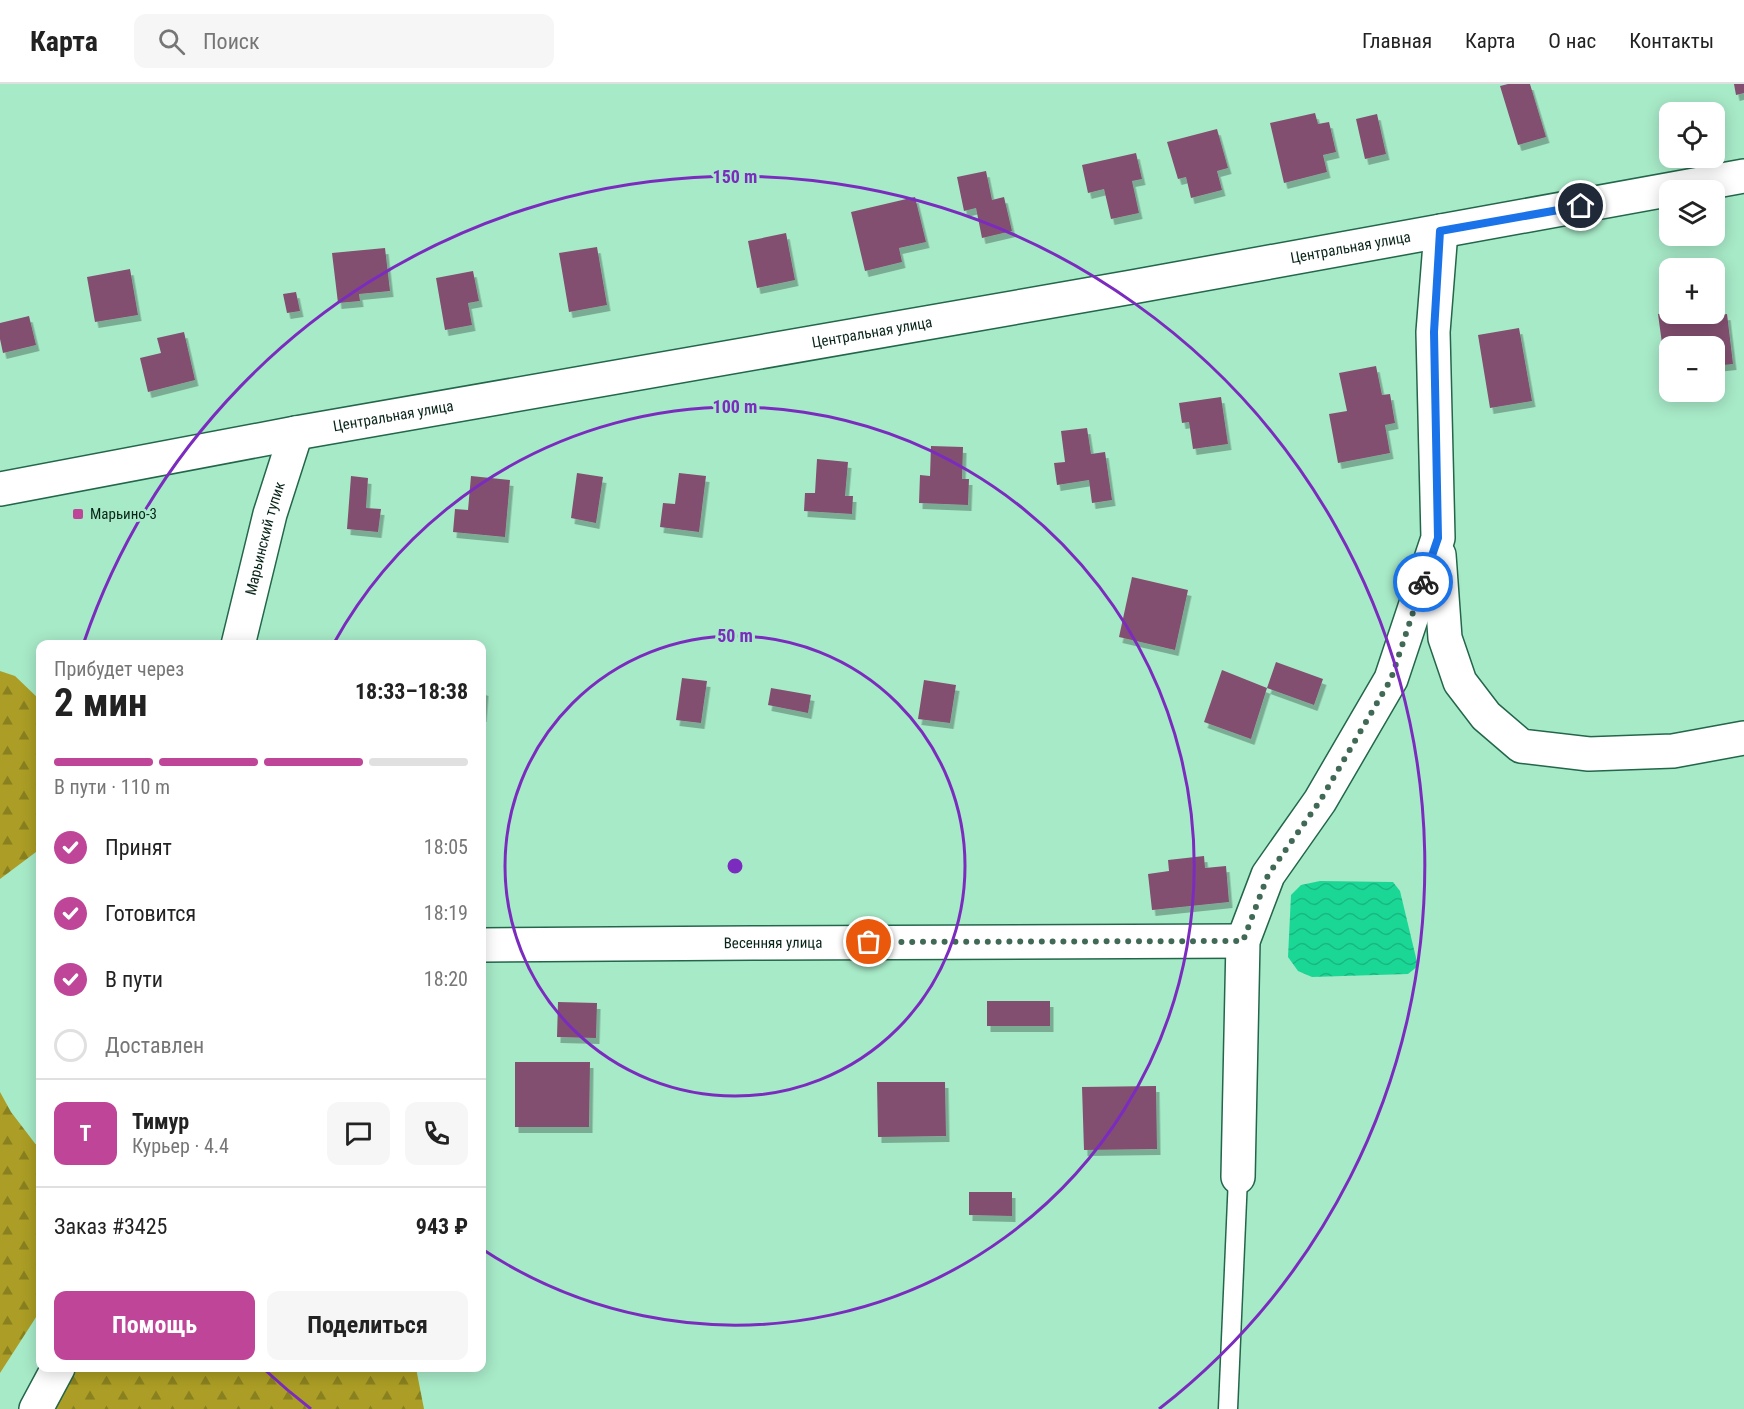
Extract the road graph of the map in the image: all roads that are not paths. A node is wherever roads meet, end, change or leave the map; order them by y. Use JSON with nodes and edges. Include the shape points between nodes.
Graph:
{"nodes":[{"id":1,"x":1744,"y":176,"type":"edge"},
{"id":2,"x":1440,"y":231,"type":"junction"},
{"id":3,"x":296,"y":433,"type":"junction"},
{"id":4,"x":0,"y":489,"type":"edge"},
{"id":5,"x":1438,"y":538,"type":"junction"},
{"id":6,"x":239,"y":640,"type":"edge"},
{"id":7,"x":1744,"y":738,"type":"edge"},
{"id":8,"x":1243,"y":941,"type":"junction"},
{"id":9,"x":486,"y":945,"type":"edge"},
{"id":10,"x":1238,"y":1177,"type":"joint"},
{"id":11,"x":56,"y":1372,"type":"edge"},
{"id":12,"x":36,"y":1409,"type":"edge"},
{"id":13,"x":1228,"y":1409,"type":"edge"}],
"edges":[{"from":1,"to":2,"type":"street","name":"Центральная улица"},
{"from":2,"to":3,"type":"street","name":"Центральная улица"},
{"from":2,"to":5,"type":"street","via":[[1434,332]]},
{"from":3,"to":4,"type":"street","name":"Центральная улица"},
{"from":3,"to":6,"type":"street","name":"Марьинский тупик","via":[[270,514]]},
{"from":5,"to":7,"type":"street","via":[[1445,638],[1460,682],[1486,716],[1521,746],[1589,753],[1673,752]]},
{"from":5,"to":8,"type":"street","via":[[1391,679],[1320,801],[1268,875]]},
{"from":8,"to":9,"type":"street","name":"Весенняя улица"},
{"from":8,"to":10,"type":"street"},
{"from":10,"to":13,"type":"lane"},
{"from":11,"to":12,"type":"street"}]}
